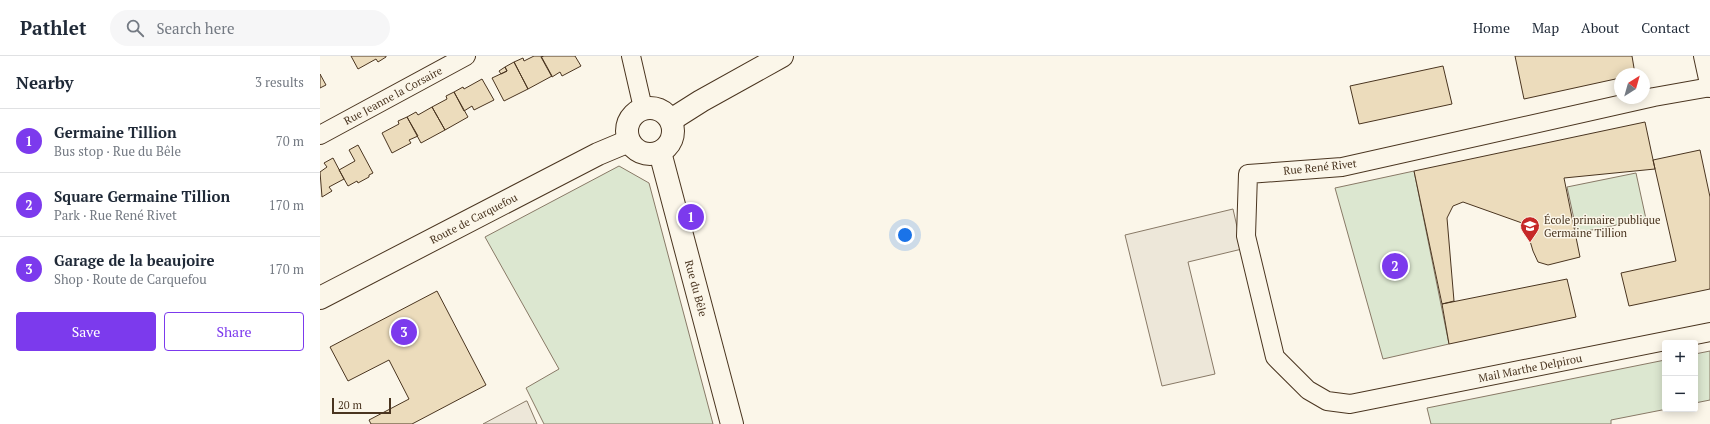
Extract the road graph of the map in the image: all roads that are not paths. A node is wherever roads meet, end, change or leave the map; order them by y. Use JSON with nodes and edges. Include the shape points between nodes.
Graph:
{"nodes":[{"id":1,"x":466,"y":56,"type":"edge"},
{"id":2,"x":631,"y":56,"type":"edge"},
{"id":3,"x":782,"y":56,"type":"edge"},
{"id":4,"x":1703,"y":56,"type":"edge"},
{"id":5,"x":1710,"y":87,"type":"edge"},
{"id":6,"x":643,"y":108,"type":"junction"},
{"id":7,"x":671,"y":120,"type":"junction"},
{"id":8,"x":320,"y":135,"type":"edge"},
{"id":9,"x":629,"y":141,"type":"junction"},
{"id":10,"x":660,"y":152,"type":"junction"},
{"id":11,"x":320,"y":298,"type":"edge"},
{"id":12,"x":1710,"y":332,"type":"edge"},
{"id":13,"x":1350,"y":404,"type":"joint"},
{"id":14,"x":732,"y":424,"type":"edge"}],
"edges":[{"from":1,"to":8,"type":"street","name":"Rue Jeanne la Corsaire"},
{"from":2,"to":6,"type":"street"},
{"from":3,"to":7,"type":"main road"},
{"from":4,"to":5,"type":"street"},
{"from":5,"to":13,"type":"street","name":"Rue René Rivet","via":[[1342,167],[1248,174],[1246,236],[1275,357],[1308,390],[1327,401]]},
{"from":6,"to":7,"type":"main road","via":[[659,109]]},
{"from":6,"to":9,"type":"main road","via":[[630,118],[627,125]]},
{"from":7,"to":10,"type":"main road","via":[[674,134],[672,141]]},
{"from":9,"to":10,"type":"main road","via":[[640,152]]},
{"from":9,"to":11,"type":"main road","name":"Route de Carquefou","via":[[598,154]]},
{"from":10,"to":14,"type":"main road","name":"Rue du Bêle"},
{"from":12,"to":13,"type":"street","name":"Mail Marthe Delpirou"}]}
